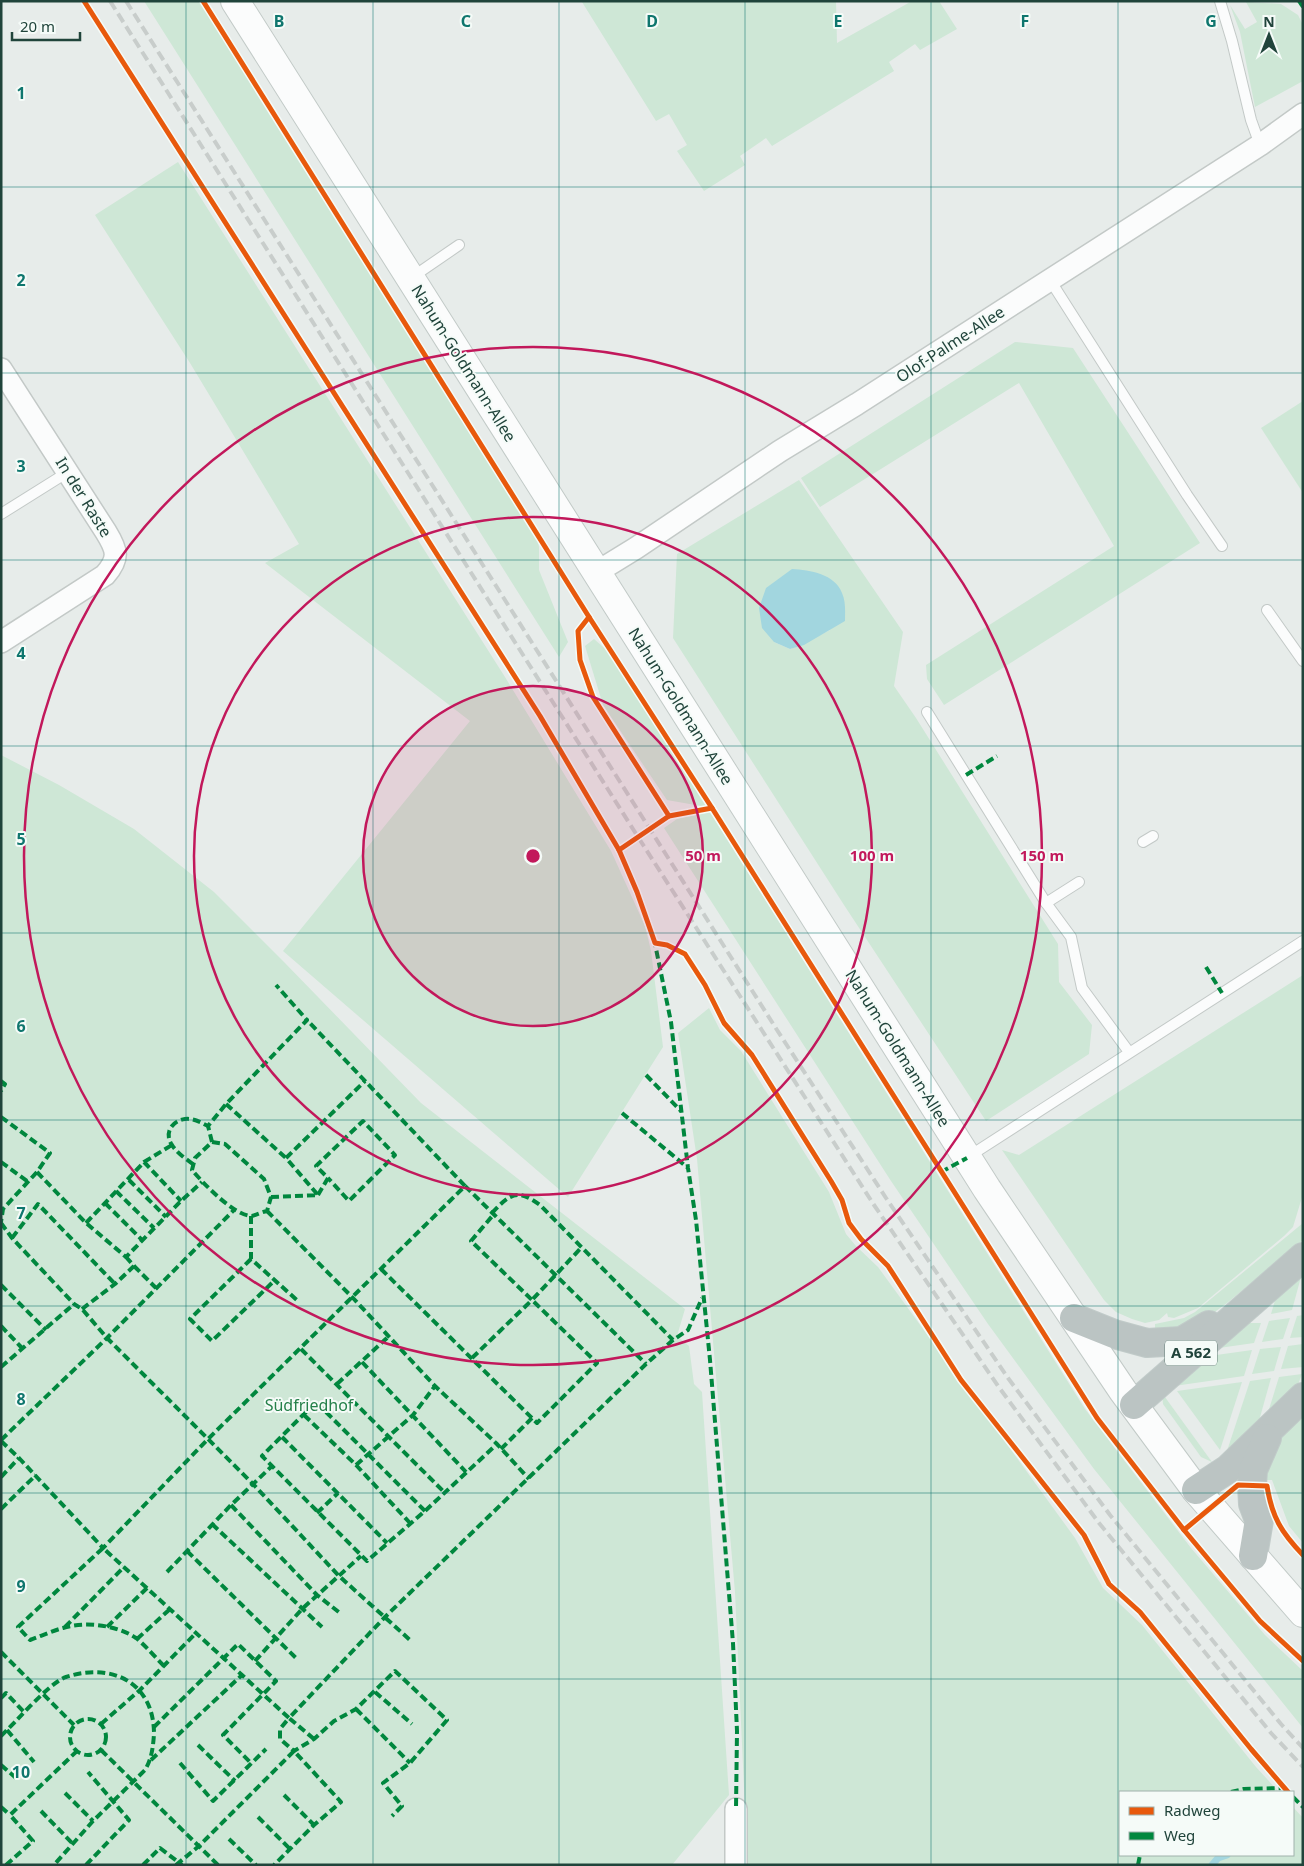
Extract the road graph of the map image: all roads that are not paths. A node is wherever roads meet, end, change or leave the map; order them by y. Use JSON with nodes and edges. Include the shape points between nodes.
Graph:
{"nodes":[{"id":1,"x":235,"y":1,"type":"edge"},
{"id":2,"x":1220,"y":1,"type":"edge"},
{"id":3,"x":1303,"y":114,"type":"edge"},
{"id":4,"x":1260,"y":145,"type":"junction"},
{"id":5,"x":460,"y":245,"type":"dead end"},
{"id":6,"x":410,"y":278,"type":"junction"},
{"id":7,"x":1050,"y":280,"type":"junction"},
{"id":8,"x":1,"y":369,"type":"edge"},
{"id":9,"x":68,"y":472,"type":"junction"},
{"id":10,"x":1,"y":514,"type":"edge"},
{"id":11,"x":1222,"y":546,"type":"dead end"},
{"id":12,"x":596,"y":572,"type":"junction"},
{"id":13,"x":1267,"y":610,"type":"dead end"},
{"id":14,"x":1,"y":642,"type":"edge"},
{"id":15,"x":1303,"y":661,"type":"edge"},
{"id":16,"x":927,"y":712,"type":"dead end"},
{"id":17,"x":1153,"y":836,"type":"dead end"},
{"id":18,"x":1143,"y":842,"type":"dead end"},
{"id":19,"x":1079,"y":882,"type":"dead end"},
{"id":20,"x":1046,"y":903,"type":"junction"},
{"id":21,"x":1303,"y":941,"type":"edge"},
{"id":22,"x":1129,"y":1052,"type":"junction"},
{"id":23,"x":967,"y":1158,"type":"junction"},
{"id":24,"x":1303,"y":1257,"type":"edge"},
{"id":25,"x":1250,"y":1302,"type":"junction"},
{"id":26,"x":1074,"y":1318,"type":"junction"},
{"id":27,"x":1303,"y":1397,"type":"edge"},
{"id":28,"x":1134,"y":1405,"type":"junction"},
{"id":29,"x":1273,"y":1426,"type":"junction"},
{"id":30,"x":1196,"y":1490,"type":"junction"},
{"id":31,"x":1253,"y":1556,"type":"junction"},
{"id":32,"x":1303,"y":1613,"type":"edge"},
{"id":33,"x":736,"y":1809,"type":"dead end"},
{"id":34,"x":736,"y":1865,"type":"edge"}],
"edges":[{"from":1,"to":6,"type":"main road","name":"Nahum-Goldmann-Allee"},
{"from":2,"to":4,"type":"lane"},
{"from":3,"to":4,"type":"street","name":"Olof-Palme-Allee"},
{"from":4,"to":7,"type":"street","name":"Olof-Palme-Allee"},
{"from":5,"to":6,"type":"lane"},
{"from":6,"to":12,"type":"main road","name":"Nahum-Goldmann-Allee"},
{"from":7,"to":11,"type":"lane"},
{"from":7,"to":12,"type":"street","name":"Olof-Palme-Allee"},
{"from":8,"to":9,"type":"street","name":"In der Raste"},
{"from":9,"to":10,"type":"lane"},
{"from":9,"to":14,"type":"street","name":"In der Raste","via":[[114,546],[116,557],[105,575]]},
{"from":12,"to":23,"type":"main road","name":"Nahum-Goldmann-Allee"},
{"from":13,"to":15,"type":"lane"},
{"from":16,"to":20,"type":"lane"},
{"from":17,"to":18,"type":"lane"},
{"from":19,"to":20,"type":"lane"},
{"from":20,"to":22,"type":"lane","via":[[1071,937],[1082,988]]},
{"from":21,"to":22,"type":"lane"},
{"from":22,"to":23,"type":"lane"},
{"from":23,"to":26,"type":"main road","name":"Nahum-Goldmann-Allee"},
{"from":24,"to":25,"type":"highway","number":"A 562"},
{"from":25,"to":26,"type":"highway","via":[[1182,1341],[1147,1343]]},
{"from":25,"to":28,"type":"highway","number":"A 562"},
{"from":26,"to":28,"type":"main road","name":"Nahum-Goldmann-Allee"},
{"from":27,"to":29,"type":"highway"},
{"from":28,"to":30,"type":"main road","name":"Nahum-Goldmann-Allee"},
{"from":29,"to":30,"type":"highway","via":[[1228,1469]]},
{"from":29,"to":31,"type":"highway","via":[[1253,1470],[1253,1504],[1259,1520]]},
{"from":30,"to":31,"type":"main road","name":"Nahum-Goldmann-Allee"},
{"from":31,"to":32,"type":"main road","name":"Nahum-Goldmann-Allee"},
{"from":33,"to":34,"type":"street"}]}
